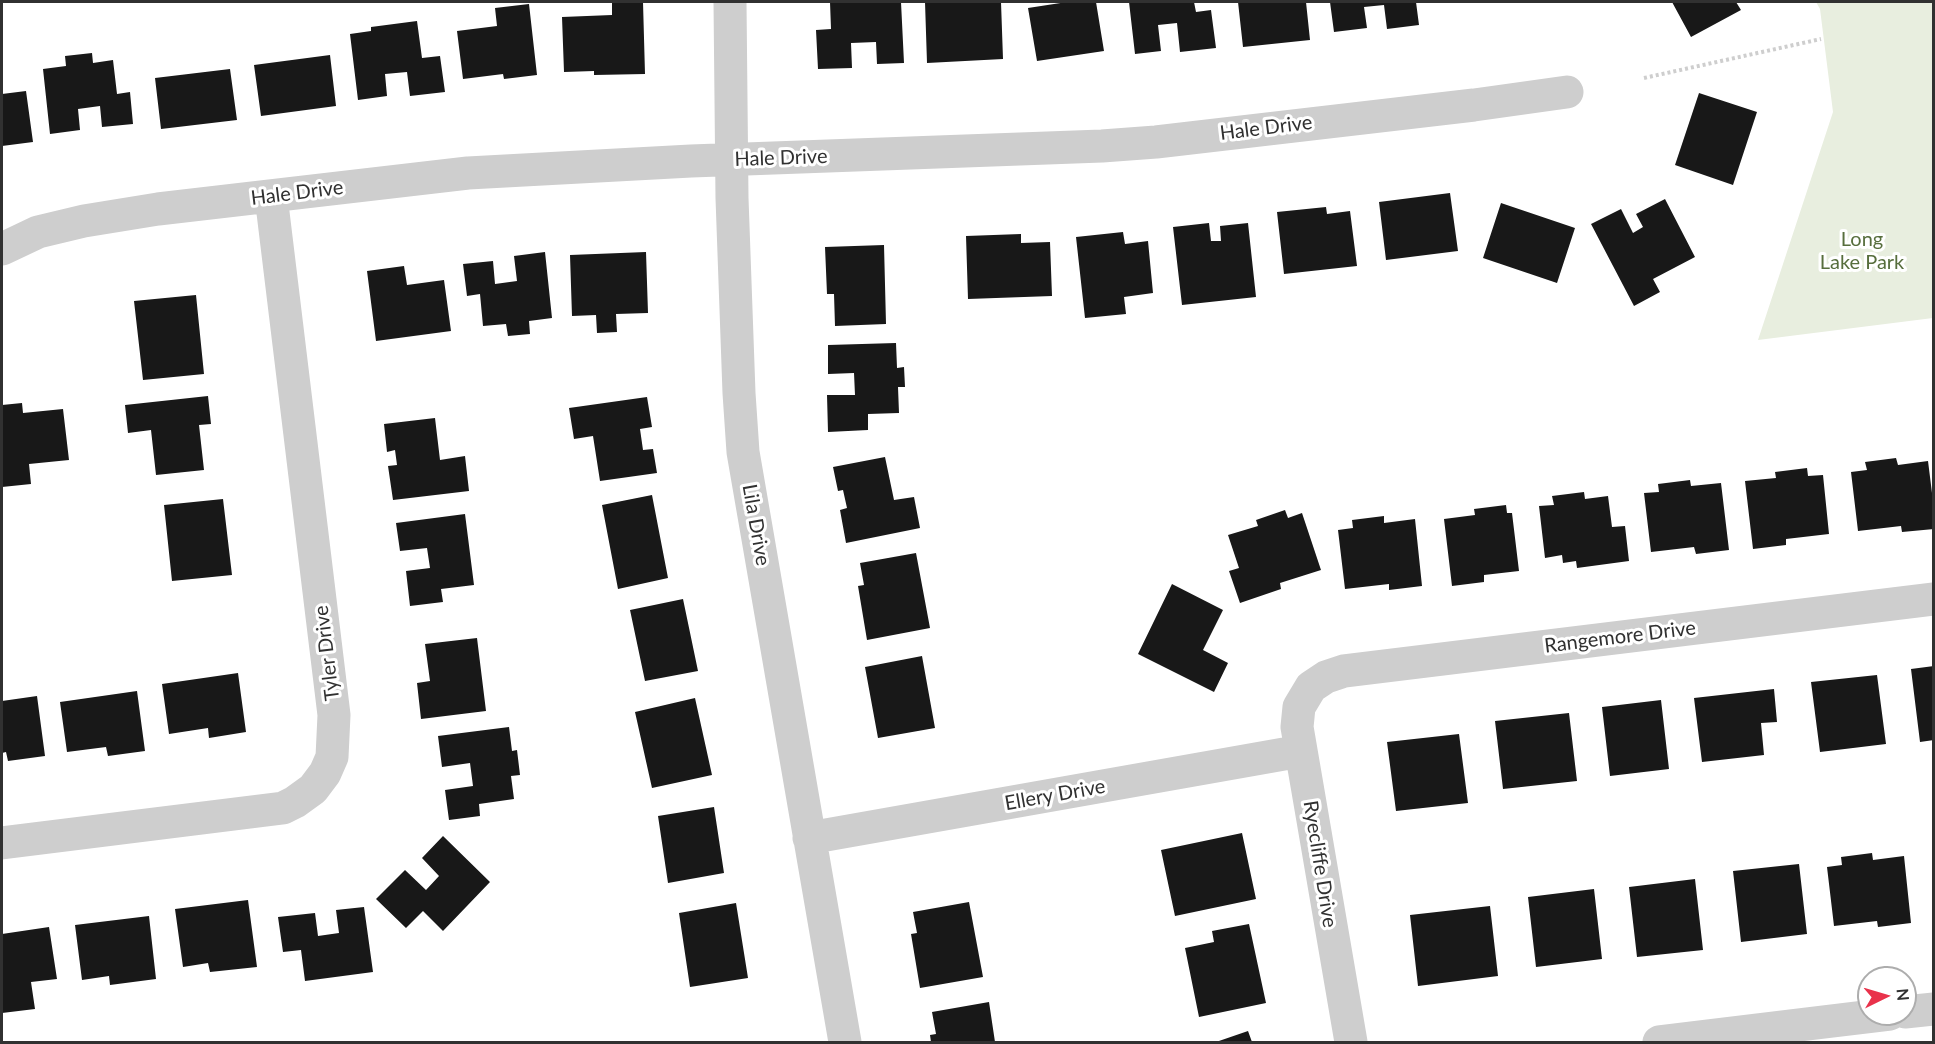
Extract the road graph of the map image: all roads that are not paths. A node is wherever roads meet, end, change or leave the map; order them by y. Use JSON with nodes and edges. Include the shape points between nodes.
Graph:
{"nodes":[{"id":1,"x":730,"y":2,"type":"edge"},
{"id":2,"x":1566,"y":92,"type":"dead end"},
{"id":3,"x":731,"y":160,"type":"junction"},
{"id":4,"x":271,"y":196,"type":"junction"},
{"id":5,"x":2,"y":249,"type":"edge"},
{"id":6,"x":1934,"y":599,"type":"edge"},
{"id":7,"x":1311,"y":687,"type":"joint"},
{"id":8,"x":1301,"y":751,"type":"junction"},
{"id":9,"x":809,"y":838,"type":"junction"},
{"id":10,"x":2,"y":843,"type":"edge"},
{"id":11,"x":1934,"y":1009,"type":"edge"},
{"id":12,"x":1917,"y":1011,"type":"edge"},
{"id":13,"x":1857,"y":1019,"type":"edge"},
{"id":14,"x":1734,"y":1038,"type":"edge"},
{"id":15,"x":845,"y":1042,"type":"edge"},
{"id":16,"x":1351,"y":1042,"type":"edge"},
{"id":17,"x":1659,"y":1042,"type":"edge"}],
"edges":[{"from":1,"to":3,"type":"street","name":"Lila Drive"},
{"from":2,"to":3,"type":"street","name":"Hale Drive","via":[[1112,145]]},
{"from":3,"to":4,"type":"street","name":"Hale Drive","via":[[468,173]]},
{"from":3,"to":9,"type":"street","name":"Lila Drive","via":[[743,452]]},
{"from":4,"to":5,"type":"street","name":"Hale Drive","via":[[84,221],[38,232]]},
{"from":4,"to":10,"type":"street","name":"Tyler Drive","via":[[334,715],[332,757],[313,789],[283,808]]},
{"from":6,"to":7,"type":"street","name":"Rangemore Drive","via":[[1344,671]]},
{"from":7,"to":8,"type":"street","name":"Ryecliffe Drive","via":[[1299,707],[1296,727]]},
{"from":8,"to":9,"type":"street","name":"Ellery Drive"},
{"from":8,"to":16,"type":"street","name":"Ryecliffe Drive"},
{"from":9,"to":15,"type":"street","name":"Lila Drive"},
{"from":11,"to":12,"type":"street"},
{"from":13,"to":14,"type":"street"},
{"from":14,"to":17,"type":"street"}]}
